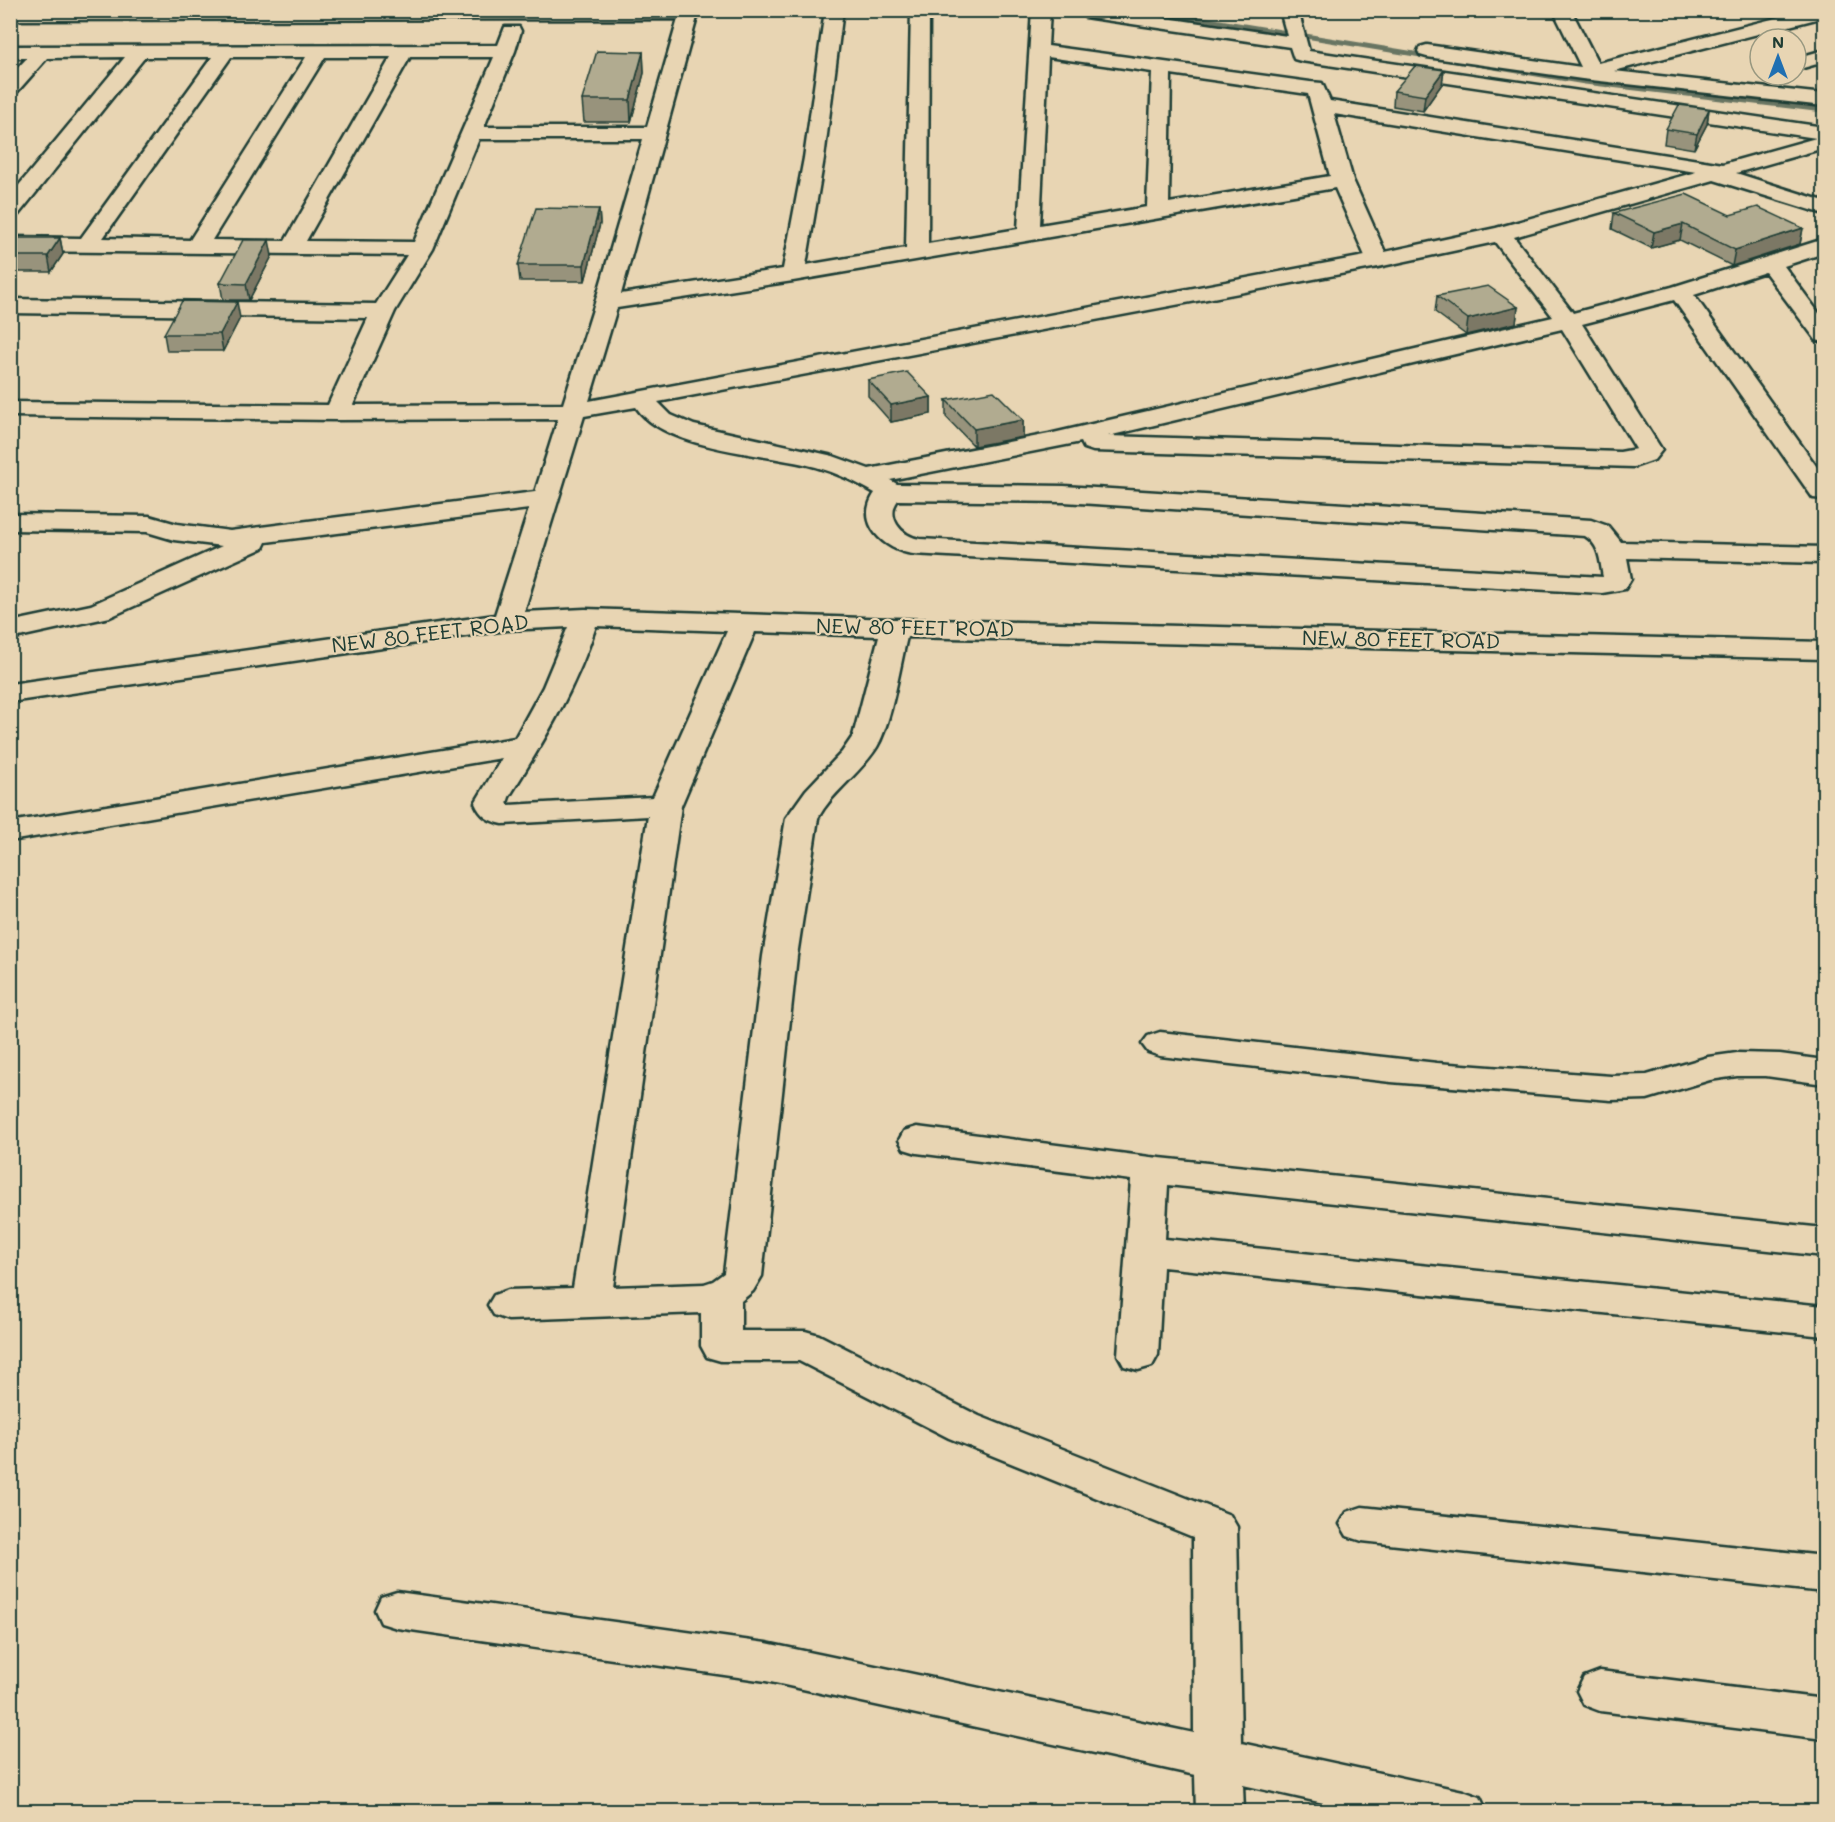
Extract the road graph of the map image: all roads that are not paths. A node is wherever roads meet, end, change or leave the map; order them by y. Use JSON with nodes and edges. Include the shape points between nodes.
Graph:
{"nodes":[{"id":1,"x":834,"y":10,"type":"edge"},
{"id":2,"x":921,"y":10,"type":"edge"},
{"id":3,"x":1041,"y":10,"type":"edge"},
{"id":4,"x":1090,"y":10,"type":"edge"},
{"id":5,"x":1289,"y":10,"type":"edge"},
{"id":6,"x":1562,"y":10,"type":"edge"},
{"id":7,"x":518,"y":12,"type":"edge"},
{"id":8,"x":690,"y":12,"type":"edge"},
{"id":9,"x":1824,"y":12,"type":"edge"},
{"id":10,"x":10,"y":15,"type":"edge"},
{"id":11,"x":1319,"y":36,"type":"dead end"},
{"id":12,"x":1298,"y":44,"type":"junction"},
{"id":13,"x":1411,"y":48,"type":"dead end"},
{"id":14,"x":1039,"y":50,"type":"junction"},
{"id":15,"x":226,"y":51,"type":"junction"},
{"id":16,"x":319,"y":51,"type":"junction"},
{"id":17,"x":404,"y":51,"type":"junction"},
{"id":18,"x":506,"y":51,"type":"junction"},
{"id":19,"x":10,"y":52,"type":"edge"},
{"id":20,"x":42,"y":52,"type":"junction"},
{"id":21,"x":139,"y":52,"type":"junction"},
{"id":22,"x":1824,"y":56,"type":"edge"},
{"id":23,"x":1808,"y":61,"type":"edge"},
{"id":24,"x":1162,"y":67,"type":"junction"},
{"id":25,"x":1587,"y":71,"type":"junction"},
{"id":26,"x":1748,"y":76,"type":"edge"},
{"id":27,"x":1705,"y":87,"type":"junction"},
{"id":28,"x":10,"y":88,"type":"edge"},
{"id":29,"x":1319,"y":97,"type":"junction"},
{"id":30,"x":1824,"y":100,"type":"edge"},
{"id":31,"x":472,"y":133,"type":"junction"},
{"id":32,"x":656,"y":133,"type":"junction"},
{"id":33,"x":1824,"y":133,"type":"edge"},
{"id":34,"x":1824,"y":142,"type":"edge"},
{"id":35,"x":1777,"y":156,"type":"junction"},
{"id":36,"x":1824,"y":157,"type":"edge"},
{"id":37,"x":1723,"y":172,"type":"junction"},
{"id":38,"x":1342,"y":180,"type":"junction"},
{"id":39,"x":1773,"y":191,"type":"junction"},
{"id":40,"x":1824,"y":192,"type":"edge"},
{"id":41,"x":1824,"y":208,"type":"edge"},
{"id":42,"x":10,"y":210,"type":"edge"},
{"id":43,"x":1158,"y":210,"type":"junction"},
{"id":44,"x":1029,"y":232,"type":"junction"},
{"id":45,"x":1500,"y":234,"type":"junction"},
{"id":46,"x":10,"y":244,"type":"edge"},
{"id":47,"x":87,"y":245,"type":"junction"},
{"id":48,"x":197,"y":246,"type":"junction"},
{"id":49,"x":1824,"y":246,"type":"edge"},
{"id":50,"x":292,"y":247,"type":"junction"},
{"id":51,"x":423,"y":249,"type":"junction"},
{"id":52,"x":918,"y":252,"type":"junction"},
{"id":53,"x":1378,"y":260,"type":"junction"},
{"id":54,"x":1770,"y":264,"type":"junction"},
{"id":55,"x":793,"y":274,"type":"junction"},
{"id":56,"x":1680,"y":292,"type":"junction"},
{"id":57,"x":607,"y":303,"type":"junction"},
{"id":58,"x":10,"y":306,"type":"edge"},
{"id":59,"x":383,"y":311,"type":"junction"},
{"id":60,"x":1568,"y":321,"type":"junction"},
{"id":61,"x":1824,"y":335,"type":"edge"},
{"id":62,"x":643,"y":398,"type":"junction"},
{"id":63,"x":10,"y":409,"type":"edge"},
{"id":64,"x":573,"y":411,"type":"junction"},
{"id":65,"x":337,"y":412,"type":"junction"},
{"id":66,"x":1050,"y":442,"type":"junction"},
{"id":67,"x":867,"y":477,"type":"junction"},
{"id":68,"x":891,"y":492,"type":"junction"},
{"id":69,"x":1822,"y":492,"type":"dead end"},
{"id":70,"x":545,"y":499,"type":"junction"},
{"id":71,"x":10,"y":522,"type":"edge"},
{"id":72,"x":268,"y":535,"type":"junction"},
{"id":73,"x":1611,"y":550,"type":"junction"},
{"id":74,"x":1824,"y":555,"type":"edge"},
{"id":75,"x":507,"y":622,"type":"junction"},
{"id":76,"x":744,"y":624,"type":"junction"},
{"id":77,"x":582,"y":628,"type":"junction"},
{"id":78,"x":895,"y":628,"type":"junction"},
{"id":79,"x":10,"y":632,"type":"edge"},
{"id":80,"x":1824,"y":650,"type":"edge"},
{"id":81,"x":10,"y":693,"type":"edge"},
{"id":82,"x":10,"y":705,"type":"edge"},
{"id":83,"x":527,"y":745,"type":"junction"},
{"id":84,"x":665,"y":806,"type":"junction"},
{"id":85,"x":10,"y":832,"type":"edge"},
{"id":86,"x":1160,"y":1044,"type":"dead end"},
{"id":87,"x":1824,"y":1072,"type":"edge"},
{"id":88,"x":917,"y":1140,"type":"dead end"},
{"id":89,"x":1150,"y":1170,"type":"junction"},
{"id":90,"x":1824,"y":1242,"type":"edge"},
{"id":91,"x":1145,"y":1251,"type":"junction"},
{"id":92,"x":721,"y":1295,"type":"junction"},
{"id":93,"x":591,"y":1302,"type":"junction"},
{"id":94,"x":508,"y":1305,"type":"dead end"},
{"id":95,"x":1824,"y":1321,"type":"edge"},
{"id":96,"x":1138,"y":1355,"type":"dead end"},
{"id":97,"x":1362,"y":1524,"type":"dead end"},
{"id":98,"x":1824,"y":1574,"type":"edge"},
{"id":99,"x":397,"y":1610,"type":"dead end"},
{"id":100,"x":1600,"y":1691,"type":"dead end"},
{"id":101,"x":1824,"y":1719,"type":"edge"},
{"id":102,"x":1218,"y":1759,"type":"junction"},
{"id":103,"x":1220,"y":1812,"type":"edge"},
{"id":104,"x":1463,"y":1812,"type":"edge"}],
"edges":[{"from":1,"to":55,"type":"street","via":[[814,159]]},
{"from":2,"to":52,"type":"street"},
{"from":3,"to":14,"type":"street"},
{"from":4,"to":12,"type":"street"},
{"from":5,"to":12,"type":"street"},
{"from":6,"to":25,"type":"street"},
{"from":7,"to":8,"type":"street"},
{"from":7,"to":10,"type":"street"},
{"from":7,"to":18,"type":"street"},
{"from":8,"to":32,"type":"street"},
{"from":9,"to":25,"type":"street"},
{"from":11,"to":12,"type":"street"},
{"from":12,"to":29,"type":"street"},
{"from":12,"to":33,"type":"street"},
{"from":13,"to":25,"type":"street"},
{"from":14,"to":24,"type":"street"},
{"from":14,"to":44,"type":"street"},
{"from":15,"to":16,"type":"street"},
{"from":15,"to":21,"type":"street"},
{"from":15,"to":47,"type":"street"},
{"from":16,"to":17,"type":"street"},
{"from":16,"to":48,"type":"street"},
{"from":17,"to":18,"type":"street"},
{"from":17,"to":50,"type":"street"},
{"from":18,"to":31,"type":"street"},
{"from":19,"to":20,"type":"street"},
{"from":20,"to":21,"type":"street"},
{"from":20,"to":28,"type":"street"},
{"from":21,"to":42,"type":"street"},
{"from":22,"to":23,"type":"street"},
{"from":24,"to":29,"type":"street"},
{"from":24,"to":43,"type":"street"},
{"from":25,"to":27,"type":"street"},
{"from":26,"to":27,"type":"street"},
{"from":27,"to":30,"type":"street"},
{"from":29,"to":37,"type":"street"},
{"from":29,"to":38,"type":"street"},
{"from":31,"to":32,"type":"street"},
{"from":31,"to":51,"type":"street"},
{"from":32,"to":57,"type":"street"},
{"from":34,"to":35,"type":"street"},
{"from":35,"to":36,"type":"street"},
{"from":35,"to":37,"type":"street"},
{"from":37,"to":39,"type":"street"},
{"from":37,"to":45,"type":"street"},
{"from":38,"to":43,"type":"street"},
{"from":38,"to":53,"type":"street"},
{"from":39,"to":40,"type":"street"},
{"from":39,"to":41,"type":"street"},
{"from":43,"to":44,"type":"street"},
{"from":44,"to":52,"type":"street"},
{"from":45,"to":53,"type":"street"},
{"from":45,"to":60,"type":"street"},
{"from":46,"to":47,"type":"street"},
{"from":47,"to":48,"type":"street"},
{"from":48,"to":50,"type":"street"},
{"from":49,"to":54,"type":"street"},
{"from":50,"to":51,"type":"street"},
{"from":51,"to":59,"type":"street"},
{"from":52,"to":55,"type":"street"},
{"from":53,"to":62,"type":"street"},
{"from":54,"to":56,"type":"street"},
{"from":54,"to":61,"type":"street"},
{"from":55,"to":57,"type":"street"},
{"from":56,"to":60,"type":"street"},
{"from":56,"to":69,"type":"street"},
{"from":57,"to":64,"type":"street"},
{"from":58,"to":59,"type":"street"},
{"from":59,"to":65,"type":"street"},
{"from":60,"to":66,"type":"street"},
{"from":60,"to":66,"type":"street","via":[[1649,450],[1641,459]]},
{"from":62,"to":64,"type":"street"},
{"from":62,"to":67,"type":"street","via":[[656,416],[675,427],[847,467]]},
{"from":63,"to":65,"type":"street"},
{"from":64,"to":65,"type":"street"},
{"from":64,"to":70,"type":"street"},
{"from":66,"to":67,"type":"street"},
{"from":67,"to":68,"type":"street"},
{"from":68,"to":73,"type":"street","via":[[1064,494],[1576,526],[1603,533]]},
{"from":68,"to":73,"type":"street","via":[[883,497],[879,509],[881,522],[900,542],[920,547],[1602,585],[1617,579]]},
{"from":70,"to":72,"type":"street"},
{"from":70,"to":75,"type":"street"},
{"from":71,"to":72,"type":"street","via":[[149,524],[194,535]]},
{"from":72,"to":79,"type":"street","via":[[100,611]]},
{"from":73,"to":74,"type":"street"},
{"from":75,"to":77,"type":"street","name":"NEW 80 FEET ROAD"},
{"from":75,"to":81,"type":"street","name":"NEW 80 FEET ROAD"},
{"from":76,"to":77,"type":"street","name":"NEW 80 FEET ROAD"},
{"from":76,"to":78,"type":"street","name":"NEW 80 FEET ROAD"},
{"from":76,"to":84,"type":"street"},
{"from":77,"to":82,"type":"street","via":[[271,664]]},
{"from":77,"to":83,"type":"street"},
{"from":78,"to":80,"type":"street","name":"NEW 80 FEET ROAD"},
{"from":78,"to":92,"type":"street","via":[[868,736],[860,752],[811,801],[802,818],[780,956],[743,1276],[735,1288]]},
{"from":83,"to":84,"type":"street","via":[[493,796],[494,810],[503,815]]},
{"from":83,"to":85,"type":"street"},
{"from":84,"to":93,"type":"street"},
{"from":86,"to":87,"type":"street","via":[[1467,1079],[1639,1088],[1734,1064],[1763,1063]]},
{"from":88,"to":89,"type":"street"},
{"from":89,"to":90,"type":"street"},
{"from":89,"to":91,"type":"street"},
{"from":91,"to":95,"type":"street"},
{"from":91,"to":96,"type":"street"},
{"from":92,"to":93,"type":"street"},
{"from":92,"to":102,"type":"street","via":[[721,1346],[805,1346],[964,1427],[1215,1527]]},
{"from":93,"to":94,"type":"street"},
{"from":97,"to":98,"type":"street"},
{"from":99,"to":102,"type":"street","via":[[766,1662]]},
{"from":100,"to":101,"type":"street"},
{"from":102,"to":103,"type":"street"},
{"from":102,"to":104,"type":"street"}]}
